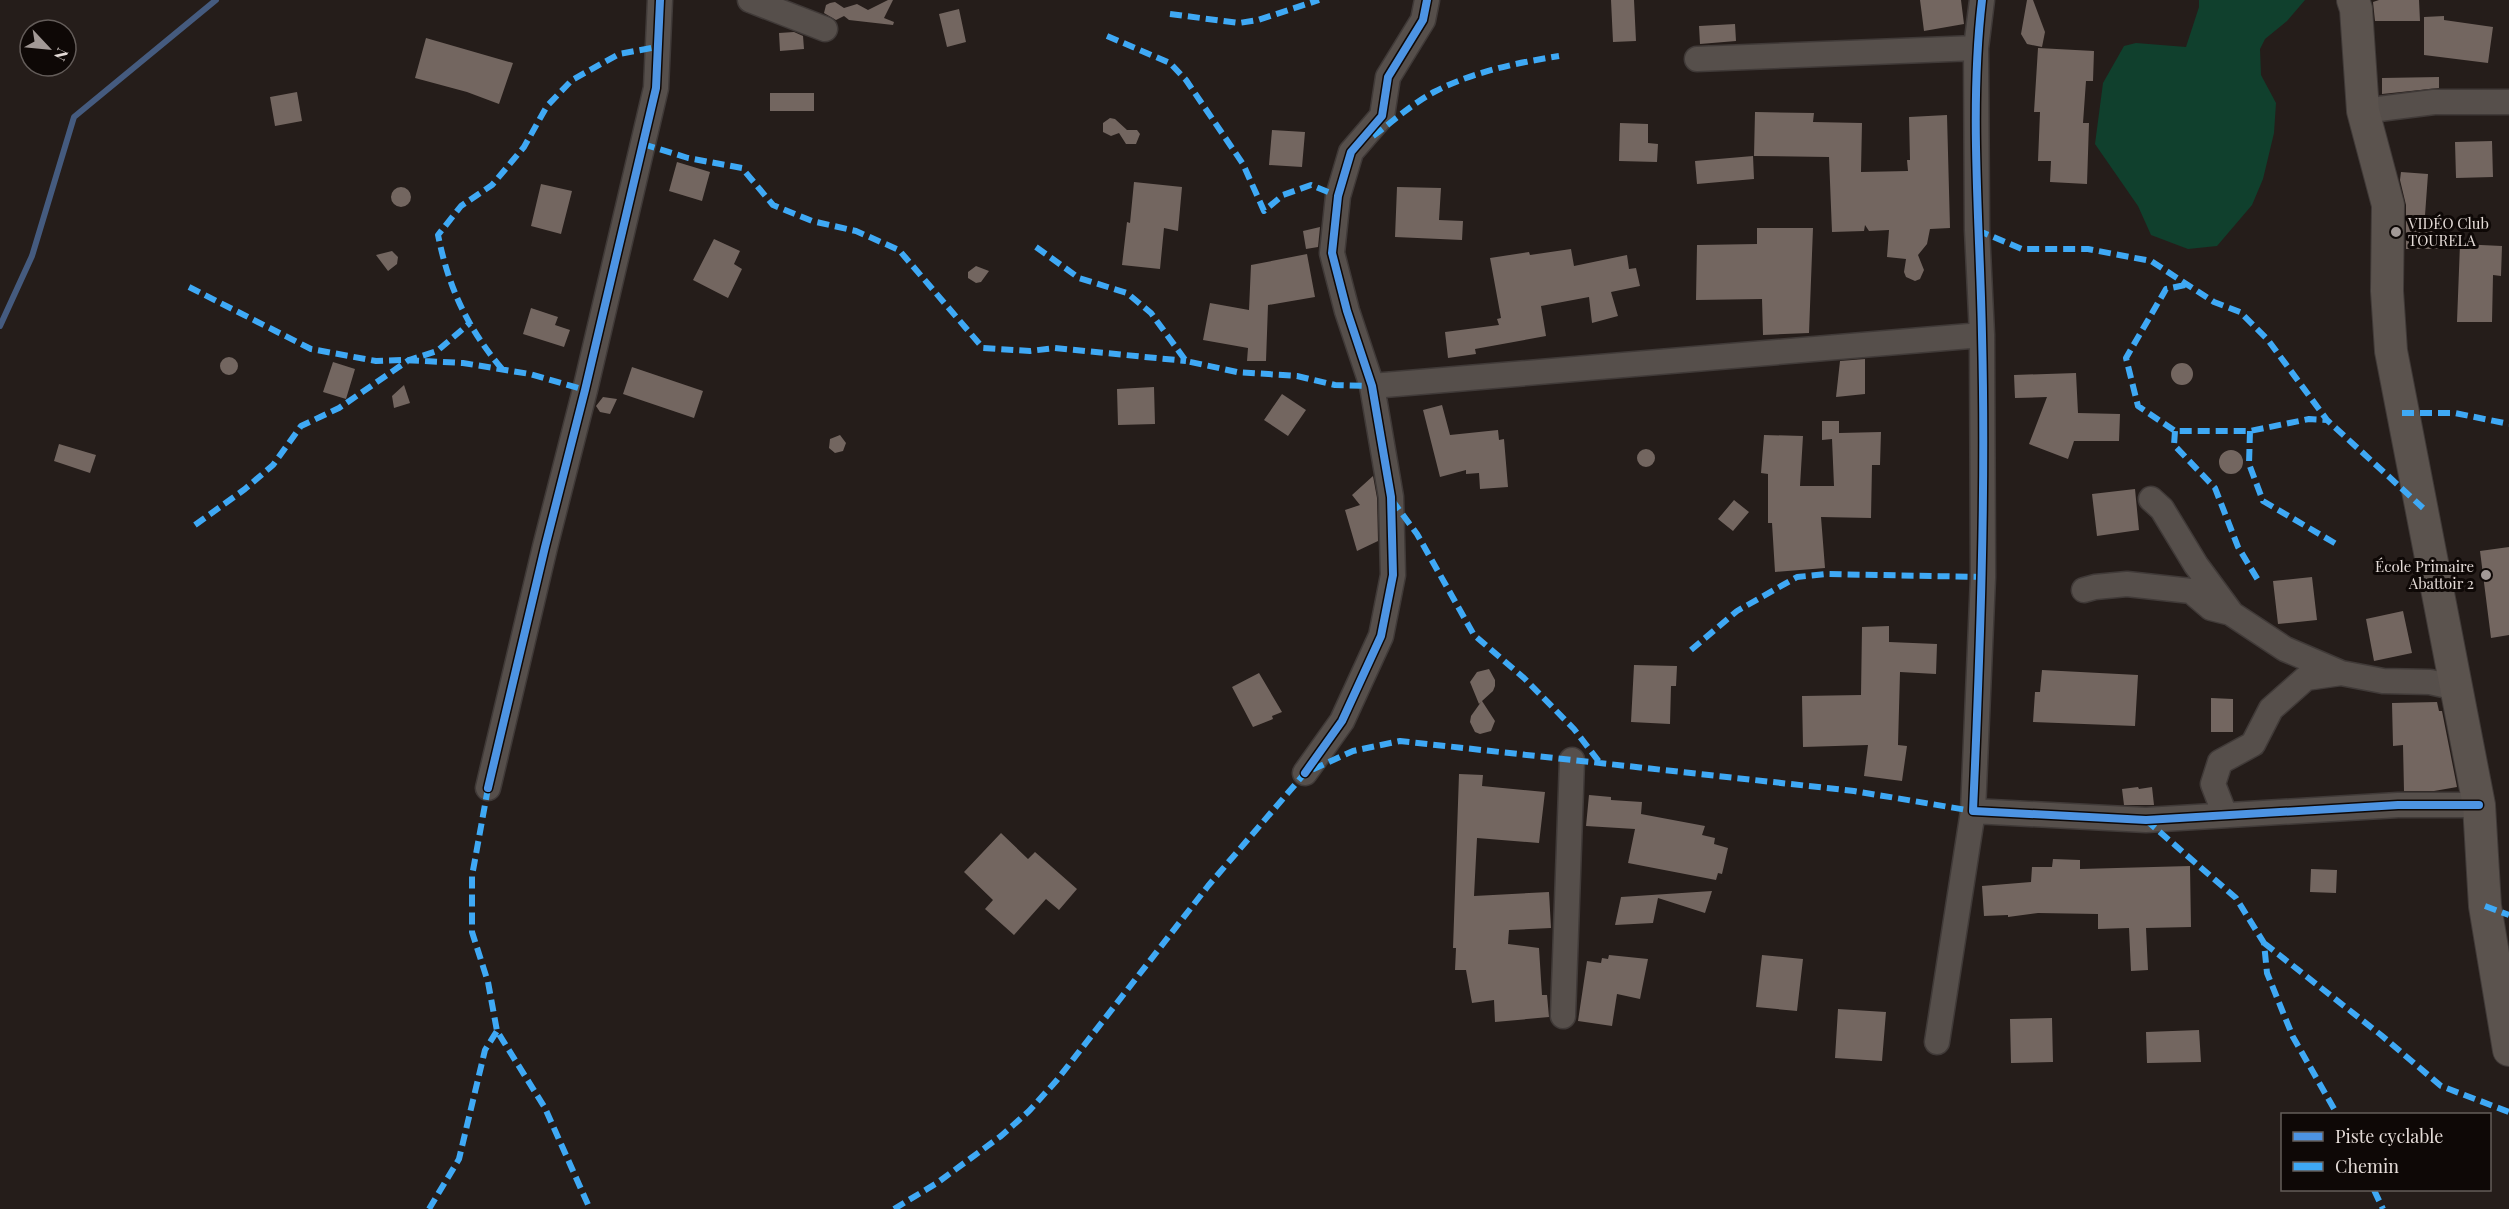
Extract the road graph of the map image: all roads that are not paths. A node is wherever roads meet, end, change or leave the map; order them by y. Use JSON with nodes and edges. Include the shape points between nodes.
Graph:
{"nodes":[{"id":1,"x":660,"y":0,"type":"edge"},
{"id":2,"x":750,"y":0,"type":"edge"},
{"id":3,"x":1427,"y":0,"type":"edge"},
{"id":4,"x":1982,"y":0,"type":"edge"},
{"id":5,"x":2353,"y":0,"type":"edge"},
{"id":6,"x":825,"y":29,"type":"dead end"},
{"id":7,"x":1976,"y":48,"type":"junction"},
{"id":8,"x":1697,"y":59,"type":"dead end"},
{"id":9,"x":2509,"y":102,"type":"edge"},
{"id":10,"x":2363,"y":111,"type":"junction"},
{"id":11,"x":1982,"y":335,"type":"junction"},
{"id":12,"x":1372,"y":386,"type":"junction"},
{"id":13,"x":2151,"y":499,"type":"dead end"},
{"id":14,"x":2084,"y":590,"type":"dead end"},
{"id":15,"x":2232,"y":614,"type":"junction"},
{"id":16,"x":2341,"y":673,"type":"junction"},
{"id":17,"x":2457,"y":688,"type":"junction"},
{"id":18,"x":1572,"y":760,"type":"dead end"},
{"id":19,"x":1305,"y":773,"type":"dead end"},
{"id":20,"x":488,"y":788,"type":"dead end"},
{"id":21,"x":2479,"y":804,"type":"junction"},
{"id":22,"x":1973,"y":811,"type":"junction"},
{"id":23,"x":2225,"y":815,"type":"junction"},
{"id":24,"x":1563,"y":1016,"type":"dead end"},
{"id":25,"x":1937,"y":1042,"type":"dead end"},
{"id":26,"x":2509,"y":1050,"type":"edge"}],
"edges":[{"from":1,"to":20,"type":"street","via":[[656,88]]},
{"from":2,"to":6,"type":"street"},
{"from":3,"to":12,"type":"street","via":[[1423,20],[1388,77],[1382,116],[1351,152],[1338,196],[1332,253]]},
{"from":4,"to":7,"type":"street"},
{"from":5,"to":10,"type":"main road"},
{"from":7,"to":8,"type":"street"},
{"from":7,"to":11,"type":"street"},
{"from":9,"to":10,"type":"street","via":[[2434,102]]},
{"from":10,"to":17,"type":"main road","via":[[2388,205],[2391,351]]},
{"from":11,"to":12,"type":"street"},
{"from":11,"to":22,"type":"street","via":[[1983,577]]},
{"from":12,"to":19,"type":"street","via":[[1391,497],[1393,575],[1381,636],[1342,721]]},
{"from":13,"to":15,"type":"street","via":[[2162,509]]},
{"from":14,"to":15,"type":"street","via":[[2127,584],[2191,591],[2211,608]]},
{"from":15,"to":16,"type":"street","via":[[2285,649]]},
{"from":16,"to":17,"type":"street"},
{"from":16,"to":23,"type":"street","via":[[2306,678],[2271,709],[2253,744],[2220,762],[2213,784]]},
{"from":17,"to":21,"type":"main road"},
{"from":18,"to":24,"type":"street"},
{"from":21,"to":23,"type":"street"},
{"from":21,"to":26,"type":"main road","via":[[2485,906]]},
{"from":22,"to":23,"type":"street","via":[[2146,820]]},
{"from":22,"to":25,"type":"street"}]}
